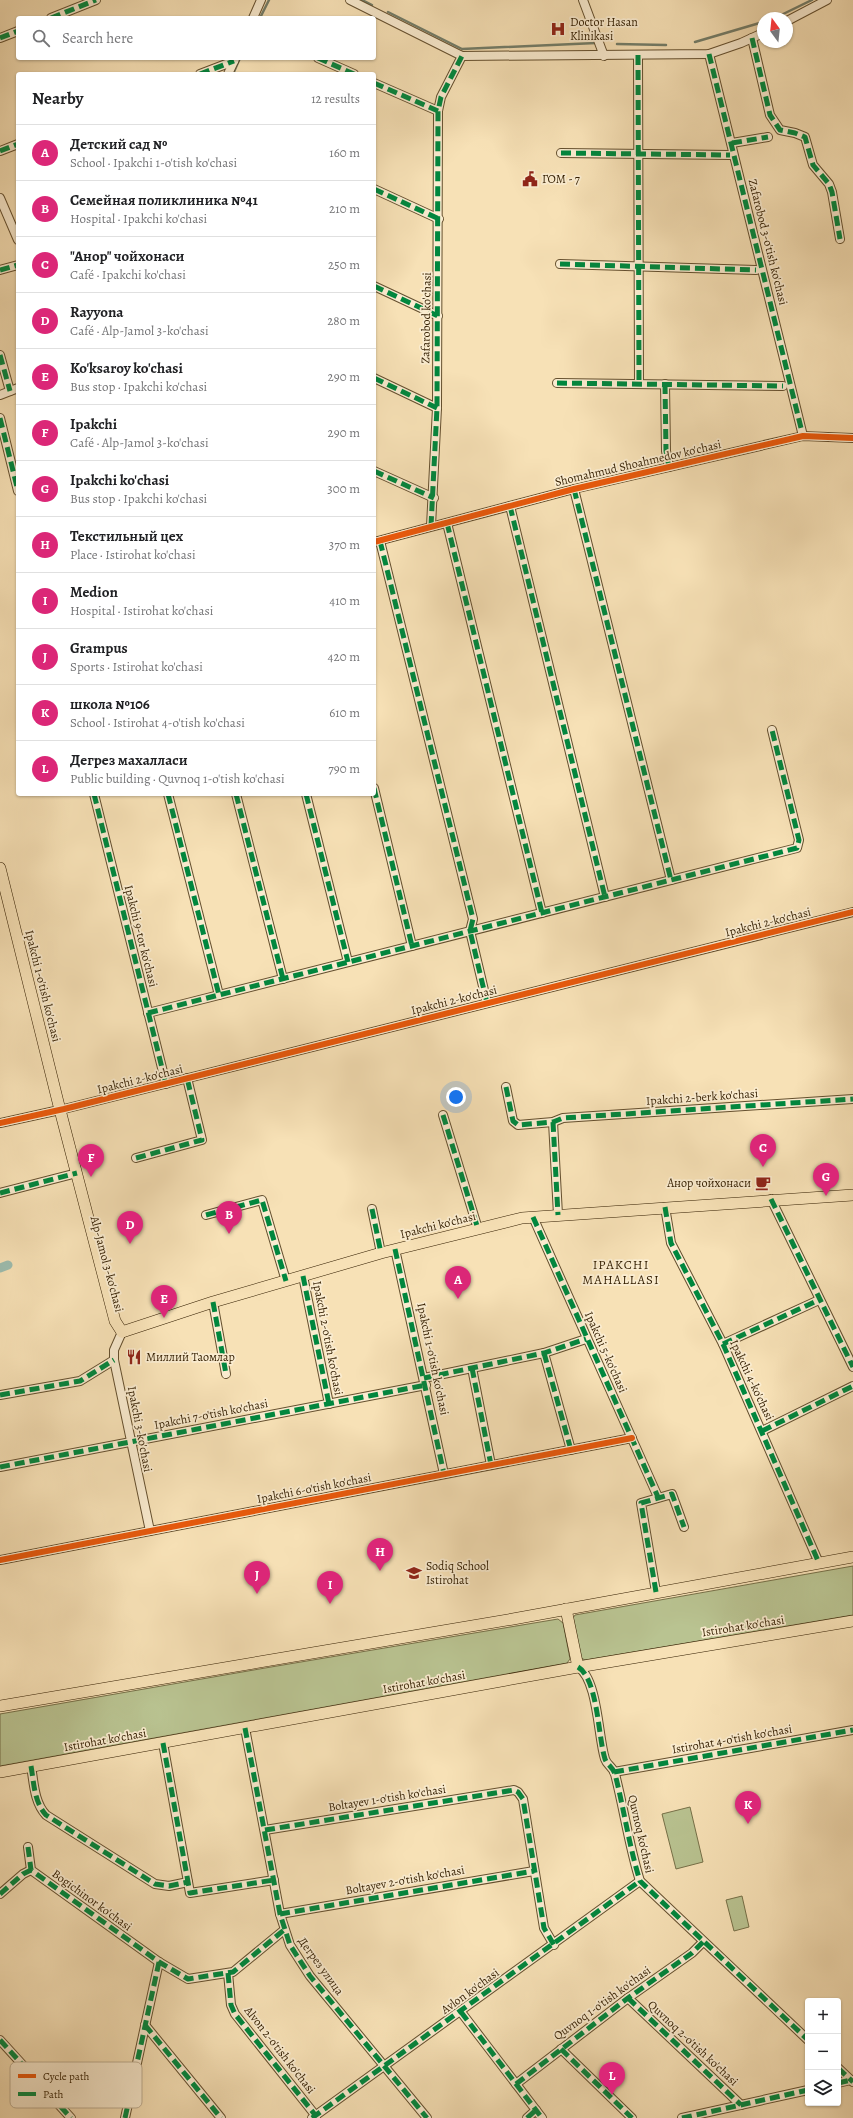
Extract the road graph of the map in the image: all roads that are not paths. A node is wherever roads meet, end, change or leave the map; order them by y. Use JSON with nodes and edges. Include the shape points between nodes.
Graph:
{"nodes":[{"id":1,"x":96,"y":0,"type":"edge"},
{"id":2,"x":262,"y":0,"type":"edge"},
{"id":3,"x":350,"y":0,"type":"edge"},
{"id":4,"x":583,"y":0,"type":"edge"},
{"id":5,"x":828,"y":0,"type":"edge"},
{"id":6,"x":56,"y":16,"type":"edge"},
{"id":7,"x":254,"y":16,"type":"edge"},
{"id":8,"x":793,"y":18,"type":"edge"},
{"id":9,"x":16,"y":32,"type":"edge"},
{"id":10,"x":757,"y":36,"type":"edge"},
{"id":11,"x":0,"y":38,"type":"edge"},
{"id":12,"x":752,"y":38,"type":"junction"},
{"id":13,"x":709,"y":54,"type":"junction"},
{"id":14,"x":638,"y":55,"type":"junction"},
{"id":15,"x":462,"y":56,"type":"junction"},
{"id":16,"x":604,"y":56,"type":"junction"},
{"id":17,"x":235,"y":60,"type":"edge"},
{"id":18,"x":322,"y":60,"type":"edge"},
{"id":19,"x":205,"y":72,"type":"edge"},
{"id":20,"x":229,"y":72,"type":"edge"},
{"id":21,"x":350,"y":72,"type":"edge"},
{"id":22,"x":376,"y":84,"type":"edge"},
{"id":23,"x":438,"y":111,"type":"junction"},
{"id":24,"x":768,"y":137,"type":"dead end"},
{"id":25,"x":732,"y":143,"type":"junction"},
{"id":26,"x":16,"y":145,"type":"edge"},
{"id":27,"x":0,"y":151,"type":"edge"},
{"id":28,"x":638,"y":152,"type":"junction"},
{"id":29,"x":561,"y":153,"type":"dead end"},
{"id":30,"x":730,"y":155,"type":"dead end"},
{"id":31,"x":376,"y":190,"type":"edge"},
{"id":32,"x":0,"y":198,"type":"edge"},
{"id":33,"x":439,"y":219,"type":"junction"},
{"id":34,"x":16,"y":235,"type":"edge"},
{"id":35,"x":840,"y":239,"type":"dead end"},
{"id":36,"x":560,"y":264,"type":"dead end"},
{"id":37,"x":16,"y":266,"type":"edge"},
{"id":38,"x":639,"y":266,"type":"junction"},
{"id":39,"x":0,"y":270,"type":"edge"},
{"id":40,"x":756,"y":270,"type":"dead end"},
{"id":41,"x":376,"y":287,"type":"edge"},
{"id":42,"x":438,"y":316,"type":"junction"},
{"id":43,"x":0,"y":355,"type":"edge"},
{"id":44,"x":376,"y":379,"type":"edge"},
{"id":45,"x":557,"y":383,"type":"dead end"},
{"id":46,"x":639,"y":384,"type":"junction"},
{"id":47,"x":666,"y":384,"type":"junction"},
{"id":48,"x":783,"y":386,"type":"dead end"},
{"id":49,"x":14,"y":390,"type":"edge"},
{"id":50,"x":0,"y":395,"type":"edge"},
{"id":51,"x":437,"y":408,"type":"junction"},
{"id":52,"x":0,"y":418,"type":"edge"},
{"id":53,"x":803,"y":436,"type":"junction"},
{"id":54,"x":853,"y":438,"type":"edge"},
{"id":55,"x":669,"y":467,"type":"junction"},
{"id":56,"x":376,"y":472,"type":"edge"},
{"id":57,"x":16,"y":483,"type":"edge"},
{"id":58,"x":574,"y":489,"type":"junction"},
{"id":59,"x":434,"y":498,"type":"junction"},
{"id":60,"x":510,"y":506,"type":"junction"},
{"id":61,"x":447,"y":523,"type":"junction"},
{"id":62,"x":431,"y":526,"type":"junction"},
{"id":63,"x":377,"y":541,"type":"edge"},
{"id":64,"x":772,"y":730,"type":"dead end"},
{"id":65,"x":94,"y":796,"type":"edge"},
{"id":66,"x":169,"y":796,"type":"edge"},
{"id":67,"x":237,"y":796,"type":"edge"},
{"id":68,"x":306,"y":796,"type":"edge"},
{"id":69,"x":376,"y":796,"type":"edge"},
{"id":70,"x":0,"y":868,"type":"edge"},
{"id":71,"x":671,"y":880,"type":"junction"},
{"id":72,"x":605,"y":897,"type":"junction"},
{"id":73,"x":0,"y":899,"type":"edge"},
{"id":74,"x":853,"y":912,"type":"edge"},
{"id":75,"x":542,"y":913,"type":"junction"},
{"id":76,"x":470,"y":931,"type":"junction"},
{"id":77,"x":412,"y":946,"type":"junction"},
{"id":78,"x":348,"y":962,"type":"junction"},
{"id":79,"x":283,"y":979,"type":"junction"},
{"id":80,"x":219,"y":995,"type":"junction"},
{"id":81,"x":487,"y":1003,"type":"junction"},
{"id":82,"x":148,"y":1013,"type":"junction"},
{"id":83,"x":187,"y":1078,"type":"junction"},
{"id":84,"x":166,"y":1084,"type":"junction"},
{"id":85,"x":506,"y":1088,"type":"dead end"},
{"id":86,"x":853,"y":1099,"type":"edge"},
{"id":87,"x":57,"y":1111,"type":"junction"},
{"id":88,"x":443,"y":1115,"type":"dead end"},
{"id":89,"x":553,"y":1122,"type":"junction"},
{"id":90,"x":0,"y":1123,"type":"edge"},
{"id":91,"x":136,"y":1158,"type":"dead end"},
{"id":92,"x":73,"y":1174,"type":"junction"},
{"id":93,"x":0,"y":1193,"type":"edge"},
{"id":94,"x":853,"y":1195,"type":"edge"},
{"id":95,"x":771,"y":1199,"type":"junction"},
{"id":96,"x":666,"y":1207,"type":"junction"},
{"id":97,"x":372,"y":1209,"type":"dead end"},
{"id":98,"x":206,"y":1215,"type":"dead end"},
{"id":99,"x":558,"y":1215,"type":"junction"},
{"id":100,"x":532,"y":1217,"type":"junction"},
{"id":101,"x":478,"y":1229,"type":"junction"},
{"id":102,"x":395,"y":1249,"type":"junction"},
{"id":103,"x":381,"y":1253,"type":"junction"},
{"id":104,"x":303,"y":1276,"type":"junction"},
{"id":105,"x":286,"y":1280,"type":"junction"},
{"id":106,"x":819,"y":1300,"type":"junction"},
{"id":107,"x":213,"y":1302,"type":"junction"},
{"id":108,"x":122,"y":1332,"type":"junction"},
{"id":109,"x":586,"y":1339,"type":"junction"},
{"id":110,"x":723,"y":1344,"type":"junction"},
{"id":111,"x":544,"y":1353,"type":"junction"},
{"id":112,"x":114,"y":1360,"type":"junction"},
{"id":113,"x":853,"y":1366,"type":"edge"},
{"id":114,"x":472,"y":1368,"type":"junction"},
{"id":115,"x":226,"y":1374,"type":"dead end"},
{"id":116,"x":425,"y":1382,"type":"junction"},
{"id":117,"x":853,"y":1386,"type":"edge"},
{"id":118,"x":0,"y":1396,"type":"edge"},
{"id":119,"x":329,"y":1404,"type":"junction"},
{"id":120,"x":762,"y":1431,"type":"junction"},
{"id":121,"x":632,"y":1438,"type":"junction"},
{"id":122,"x":131,"y":1442,"type":"junction"},
{"id":123,"x":571,"y":1450,"type":"junction"},
{"id":124,"x":491,"y":1465,"type":"junction"},
{"id":125,"x":0,"y":1467,"type":"edge"},
{"id":126,"x":444,"y":1474,"type":"junction"},
{"id":127,"x":658,"y":1497,"type":"junction"},
{"id":128,"x":684,"y":1527,"type":"dead end"},
{"id":129,"x":150,"y":1531,"type":"junction"},
{"id":130,"x":853,"y":1557,"type":"edge"},
{"id":131,"x":0,"y":1560,"type":"edge"},
{"id":132,"x":819,"y":1563,"type":"junction"},
{"id":133,"x":656,"y":1592,"type":"junction"},
{"id":134,"x":566,"y":1609,"type":"junction"},
{"id":135,"x":853,"y":1621,"type":"edge"},
{"id":136,"x":578,"y":1667,"type":"junction"},
{"id":137,"x":0,"y":1706,"type":"edge"},
{"id":138,"x":245,"y":1728,"type":"junction"},
{"id":139,"x":853,"y":1730,"type":"edge"},
{"id":140,"x":163,"y":1743,"type":"junction"},
{"id":141,"x":31,"y":1766,"type":"junction"},
{"id":142,"x":0,"y":1772,"type":"edge"},
{"id":143,"x":614,"y":1772,"type":"junction"},
{"id":144,"x":265,"y":1830,"type":"junction"},
{"id":145,"x":28,"y":1847,"type":"dead end"},
{"id":146,"x":31,"y":1870,"type":"junction"},
{"id":147,"x":534,"y":1871,"type":"junction"},
{"id":148,"x":274,"y":1880,"type":"junction"},
{"id":149,"x":640,"y":1881,"type":"junction"},
{"id":150,"x":188,"y":1882,"type":"junction"},
{"id":151,"x":0,"y":1894,"type":"edge"},
{"id":152,"x":280,"y":1914,"type":"junction"},
{"id":153,"x":284,"y":1930,"type":"junction"},
{"id":154,"x":702,"y":1942,"type":"junction"},
{"id":155,"x":554,"y":1945,"type":"junction"},
{"id":156,"x":159,"y":1962,"type":"junction"},
{"id":157,"x":228,"y":1973,"type":"junction"},
{"id":158,"x":628,"y":1998,"type":"junction"},
{"id":159,"x":461,"y":2012,"type":"junction"},
{"id":160,"x":145,"y":2025,"type":"junction"},
{"id":161,"x":805,"y":2037,"type":"edge"},
{"id":162,"x":0,"y":2040,"type":"edge"},
{"id":163,"x":560,"y":2049,"type":"junction"},
{"id":164,"x":20,"y":2062,"type":"edge"},
{"id":165,"x":137,"y":2062,"type":"edge"},
{"id":166,"x":385,"y":2067,"type":"junction"},
{"id":167,"x":840,"y":2070,"type":"edge"},
{"id":168,"x":852,"y":2081,"type":"edge"},
{"id":169,"x":841,"y":2083,"type":"edge"},
{"id":170,"x":516,"y":2084,"type":"junction"},
{"id":171,"x":805,"y":2091,"type":"edge"},
{"id":172,"x":741,"y":2105,"type":"junction"},
{"id":173,"x":62,"y":2108,"type":"edge"},
{"id":174,"x":127,"y":2108,"type":"edge"},
{"id":175,"x":536,"y":2110,"type":"junction"},
{"id":176,"x":702,"y":2116,"type":"edge"},
{"id":177,"x":314,"y":2117,"type":"edge"},
{"id":178,"x":71,"y":2118,"type":"edge"},
{"id":179,"x":125,"y":2118,"type":"edge"},
{"id":180,"x":221,"y":2118,"type":"edge"},
{"id":181,"x":427,"y":2118,"type":"edge"},
{"id":182,"x":527,"y":2118,"type":"edge"},
{"id":183,"x":542,"y":2118,"type":"edge"},
{"id":184,"x":632,"y":2118,"type":"edge"},
{"id":185,"x":682,"y":2118,"type":"edge"}],
"edges":[{"from":1,"to":6,"type":"street"},
{"from":2,"to":7,"type":"street"},
{"from":3,"to":15,"type":"street"},
{"from":4,"to":16,"type":"street"},
{"from":5,"to":8,"type":"street"},
{"from":9,"to":11,"type":"street"},
{"from":10,"to":12,"type":"street"},
{"from":12,"to":13,"type":"street"},
{"from":12,"to":35,"type":"street","via":[[770,115],[780,130],[805,138],[813,165],[829,184],[832,192]]},
{"from":13,"to":14,"type":"street"},
{"from":13,"to":25,"type":"street","name":"Zafarobod 3-o'tish ko'chasi"},
{"from":14,"to":16,"type":"street"},
{"from":14,"to":28,"type":"street"},
{"from":15,"to":16,"type":"street"},
{"from":15,"to":23,"type":"street","name":"Zafarobod ko'chasi","via":[[441,97]]},
{"from":17,"to":19,"type":"street"},
{"from":17,"to":20,"type":"street"},
{"from":18,"to":21,"type":"street"},
{"from":22,"to":23,"type":"street"},
{"from":23,"to":33,"type":"street","name":"Zafarobod ko'chasi"},
{"from":24,"to":25,"type":"street"},
{"from":25,"to":53,"type":"street","name":"Zafarobod 3-o'tish ko'chasi"},
{"from":26,"to":27,"type":"street"},
{"from":28,"to":29,"type":"street"},
{"from":28,"to":30,"type":"street"},
{"from":28,"to":38,"type":"street"},
{"from":31,"to":33,"type":"street"},
{"from":32,"to":34,"type":"street"},
{"from":33,"to":42,"type":"street","name":"Zafarobod ko'chasi"},
{"from":36,"to":38,"type":"street"},
{"from":37,"to":39,"type":"street"},
{"from":38,"to":40,"type":"street"},
{"from":38,"to":46,"type":"street"},
{"from":41,"to":42,"type":"street"},
{"from":42,"to":51,"type":"street","name":"Zafarobod ko'chasi"},
{"from":43,"to":49,"type":"street"},
{"from":44,"to":51,"type":"street"},
{"from":45,"to":46,"type":"street"},
{"from":46,"to":47,"type":"street"},
{"from":47,"to":48,"type":"street"},
{"from":47,"to":55,"type":"street","via":[[666,451]]},
{"from":49,"to":50,"type":"street"},
{"from":51,"to":59,"type":"street","name":"Zafarobod ko'chasi"},
{"from":52,"to":57,"type":"street"},
{"from":53,"to":54,"type":"street","name":"Shomahmud Shoahmedov ko'chasi"},
{"from":53,"to":55,"type":"street","name":"Shomahmud Shoahmedov ko'chasi"},
{"from":55,"to":58,"type":"street","name":"Shomahmud Shoahmedov ko'chasi"},
{"from":56,"to":59,"type":"street"},
{"from":58,"to":60,"type":"street","name":"Shomahmud Shoahmedov ko'chasi"},
{"from":58,"to":71,"type":"street"},
{"from":59,"to":62,"type":"street","name":"Zafarobod ko'chasi"},
{"from":60,"to":61,"type":"street","name":"Shomahmud Shoahmedov ko'chasi"},
{"from":60,"to":72,"type":"street"},
{"from":61,"to":62,"type":"street","name":"Shomahmud Shoahmedov ko'chasi"},
{"from":61,"to":75,"type":"street"},
{"from":62,"to":63,"type":"street"},
{"from":63,"to":76,"type":"street","via":[[473,919]]},
{"from":64,"to":71,"type":"street","via":[[799,845],[793,850]]},
{"from":65,"to":82,"type":"street","name":"Ipakchi 9-tor ko'chasi"},
{"from":66,"to":80,"type":"street"},
{"from":67,"to":79,"type":"street"},
{"from":68,"to":78,"type":"street"},
{"from":69,"to":77,"type":"street"},
{"from":70,"to":87,"type":"main road","name":"Ipakchi 1-o'tish ko'chasi"},
{"from":71,"to":72,"type":"street"},
{"from":72,"to":75,"type":"street"},
{"from":73,"to":87,"type":"main road","name":"Ipakchi 1-o'tish ko'chasi"},
{"from":74,"to":81,"type":"street","name":"Ipakchi 2-ko'chasi"},
{"from":75,"to":76,"type":"street"},
{"from":76,"to":77,"type":"street"},
{"from":76,"to":81,"type":"street"},
{"from":77,"to":78,"type":"street"},
{"from":78,"to":79,"type":"street"},
{"from":79,"to":80,"type":"street"},
{"from":80,"to":82,"type":"street"},
{"from":81,"to":83,"type":"street","name":"Ipakchi 2-ko'chasi"},
{"from":82,"to":84,"type":"street","name":"Ipakchi 9-tor ko'chasi"},
{"from":83,"to":84,"type":"street","name":"Ipakchi 2-ko'chasi"},
{"from":83,"to":91,"type":"street","via":[[202,1140]]},
{"from":84,"to":87,"type":"street","name":"Ipakchi 2-ko'chasi"},
{"from":85,"to":89,"type":"street","name":"Ipakchi 2-berk ko'chasi","via":[[514,1124]]},
{"from":86,"to":89,"type":"street","name":"Ipakchi 2-berk ko'chasi","via":[[563,1118]]},
{"from":87,"to":90,"type":"street","name":"Ipakchi 2-ko'chasi"},
{"from":87,"to":92,"type":"main road","name":"Alp-Jamol 3-ko'chasi"},
{"from":88,"to":101,"type":"street"},
{"from":89,"to":99,"type":"street"},
{"from":92,"to":93,"type":"street"},
{"from":92,"to":108,"type":"main road","name":"Alp-Jamol 3-ko'chasi","via":[[115,1321]]},
{"from":94,"to":95,"type":"main road","name":"Ipakchi ko'chasi"},
{"from":95,"to":96,"type":"main road","name":"Ipakchi ko'chasi"},
{"from":95,"to":106,"type":"street"},
{"from":96,"to":99,"type":"main road","name":"Ipakchi ko'chasi"},
{"from":96,"to":110,"type":"street","name":"Ipakchi 4-ko'chasi","via":[[671,1243]]},
{"from":97,"to":103,"type":"street"},
{"from":98,"to":105,"type":"street","via":[[262,1200]]},
{"from":99,"to":100,"type":"main road","name":"Ipakchi ko'chasi"},
{"from":100,"to":101,"type":"main road","name":"Ipakchi ko'chasi"},
{"from":100,"to":109,"type":"street","name":"Ipakchi 5-ko'chasi"},
{"from":101,"to":102,"type":"main road","name":"Ipakchi ko'chasi"},
{"from":102,"to":103,"type":"main road","name":"Ipakchi ko'chasi"},
{"from":102,"to":116,"type":"street","name":"Ipakchi 1-o'tish ko'chasi"},
{"from":103,"to":104,"type":"main road","name":"Ipakchi ko'chasi"},
{"from":104,"to":105,"type":"main road","name":"Ipakchi ko'chasi"},
{"from":104,"to":119,"type":"street","name":"Ipakchi 2-o'tish ko'chasi"},
{"from":105,"to":107,"type":"main road","name":"Ipakchi ko'chasi"},
{"from":106,"to":110,"type":"street"},
{"from":106,"to":113,"type":"street"},
{"from":107,"to":108,"type":"main road","name":"Ipakchi ko'chasi"},
{"from":107,"to":115,"type":"street"},
{"from":108,"to":112,"type":"street","name":"Ipakchi 3-ko'chasi","via":[[114,1350]]},
{"from":109,"to":111,"type":"street","name":"Ipakchi 7-o'tish ko'chasi"},
{"from":109,"to":121,"type":"street","name":"Ipakchi 5-ko'chasi"},
{"from":110,"to":120,"type":"street","name":"Ipakchi 4-ko'chasi"},
{"from":111,"to":114,"type":"street","name":"Ipakchi 7-o'tish ko'chasi"},
{"from":111,"to":123,"type":"street"},
{"from":112,"to":118,"type":"street","via":[[80,1381]]},
{"from":112,"to":122,"type":"street","name":"Ipakchi 3-ko'chasi"},
{"from":114,"to":116,"type":"street","name":"Ipakchi 7-o'tish ko'chasi"},
{"from":114,"to":124,"type":"street"},
{"from":116,"to":119,"type":"street","name":"Ipakchi 7-o'tish ko'chasi"},
{"from":116,"to":126,"type":"street","name":"Ipakchi 1-o'tish ko'chasi"},
{"from":117,"to":120,"type":"street"},
{"from":119,"to":122,"type":"street","name":"Ipakchi 7-o'tish ko'chasi"},
{"from":120,"to":132,"type":"street","name":"Ipakchi 4-ko'chasi"},
{"from":121,"to":123,"type":"street","name":"Ipakchi 6-o'tish ko'chasi"},
{"from":121,"to":127,"type":"street","name":"Ipakchi 5-ko'chasi"},
{"from":122,"to":125,"type":"street","name":"Ipakchi 7-o'tish ko'chasi"},
{"from":122,"to":129,"type":"street","name":"Ipakchi 3-ko'chasi"},
{"from":123,"to":124,"type":"street","name":"Ipakchi 6-o'tish ko'chasi"},
{"from":124,"to":126,"type":"street","name":"Ipakchi 6-o'tish ko'chasi"},
{"from":126,"to":129,"type":"street","name":"Ipakchi 6-o'tish ko'chasi"},
{"from":127,"to":128,"type":"street","via":[[672,1494]]},
{"from":127,"to":133,"type":"street","via":[[642,1503]]},
{"from":129,"to":131,"type":"street","name":"Ipakchi 6-o'tish ko'chasi"},
{"from":130,"to":132,"type":"main road"},
{"from":132,"to":133,"type":"main road"},
{"from":133,"to":134,"type":"main road"},
{"from":134,"to":136,"type":"main road"},
{"from":134,"to":137,"type":"main road"},
{"from":135,"to":136,"type":"main road","name":"Istirohat ko'chasi"},
{"from":136,"to":138,"type":"main road","name":"Istirohat ko'chasi"},
{"from":136,"to":143,"type":"street","name":"Quvnoq ko'chasi","via":[[587,1677],[605,1759]]},
{"from":138,"to":140,"type":"main road","name":"Istirohat ko'chasi"},
{"from":138,"to":144,"type":"street","name":"Дегрез улица"},
{"from":139,"to":143,"type":"street","name":"Istirohat 4-o'tish ko'chasi"},
{"from":140,"to":141,"type":"main road","name":"Istirohat ko'chasi"},
{"from":140,"to":150,"type":"street"},
{"from":141,"to":142,"type":"main road","name":"Istirohat ko'chasi"},
{"from":141,"to":150,"type":"street","via":[[37,1798],[46,1815],[155,1884],[169,1886]]},
{"from":143,"to":149,"type":"street","name":"Quvnoq ko'chasi"},
{"from":144,"to":147,"type":"street","name":"Boltayev 1-o'tish ko'chasi","via":[[514,1790],[522,1799]]},
{"from":144,"to":148,"type":"street","name":"Дегрез улица"},
{"from":145,"to":146,"type":"street"},
{"from":146,"to":151,"type":"street"},
{"from":146,"to":156,"type":"street","name":"Bogichinor ko'chasi"},
{"from":147,"to":152,"type":"street","name":"Boltayev 2-o'tish ko'chasi"},
{"from":147,"to":155,"type":"street","via":[[544,1928]]},
{"from":148,"to":150,"type":"street","via":[[192,1893]]},
{"from":148,"to":152,"type":"street","name":"Дегрез улица"},
{"from":149,"to":154,"type":"street","name":"Quvnoq ko'chasi"},
{"from":149,"to":155,"type":"street","name":"Avlon ko'chasi"},
{"from":152,"to":153,"type":"street","name":"Дегрез улица"},
{"from":153,"to":157,"type":"street","name":"Bogichinor ko'chasi","via":[[238,1968]]},
{"from":153,"to":166,"type":"street","name":"Дегрез улица","via":[[300,1961]]},
{"from":154,"to":158,"type":"street","name":"Quvnoq 1-o'tish ko'chasi","via":[[692,1953]]},
{"from":154,"to":161,"type":"street","name":"Quvnoq ko'chasi"},
{"from":155,"to":159,"type":"street","name":"Avlon ko'chasi"},
{"from":156,"to":157,"type":"street","name":"Bogichinor ko'chasi","via":[[188,1980]]},
{"from":156,"to":160,"type":"street"},
{"from":157,"to":177,"type":"street","name":"Alvon 2-o'tish ko'chasi","via":[[231,2005],[235,2014]]},
{"from":158,"to":163,"type":"street","name":"Quvnoq 1-o'tish ko'chasi"},
{"from":158,"to":172,"type":"street","name":"Quvnoq 2-o'tish ko'chasi"},
{"from":159,"to":166,"type":"street","name":"Avlon ko'chasi"},
{"from":159,"to":170,"type":"street"},
{"from":160,"to":165,"type":"street"},
{"from":160,"to":180,"type":"street"},
{"from":162,"to":164,"type":"street"},
{"from":163,"to":170,"type":"street","name":"Quvnoq 1-o'tish ko'chasi"},
{"from":163,"to":184,"type":"street"},
{"from":166,"to":177,"type":"street","name":"Avlon ko'chasi"},
{"from":166,"to":181,"type":"street","name":"Дегрез улица"},
{"from":167,"to":168,"type":"street"},
{"from":168,"to":169,"type":"street"},
{"from":170,"to":175,"type":"street"},
{"from":171,"to":172,"type":"street"},
{"from":172,"to":176,"type":"street"},
{"from":173,"to":178,"type":"street"},
{"from":174,"to":179,"type":"street"},
{"from":175,"to":182,"type":"street"},
{"from":175,"to":183,"type":"street"},
{"from":176,"to":185,"type":"street"}]}
